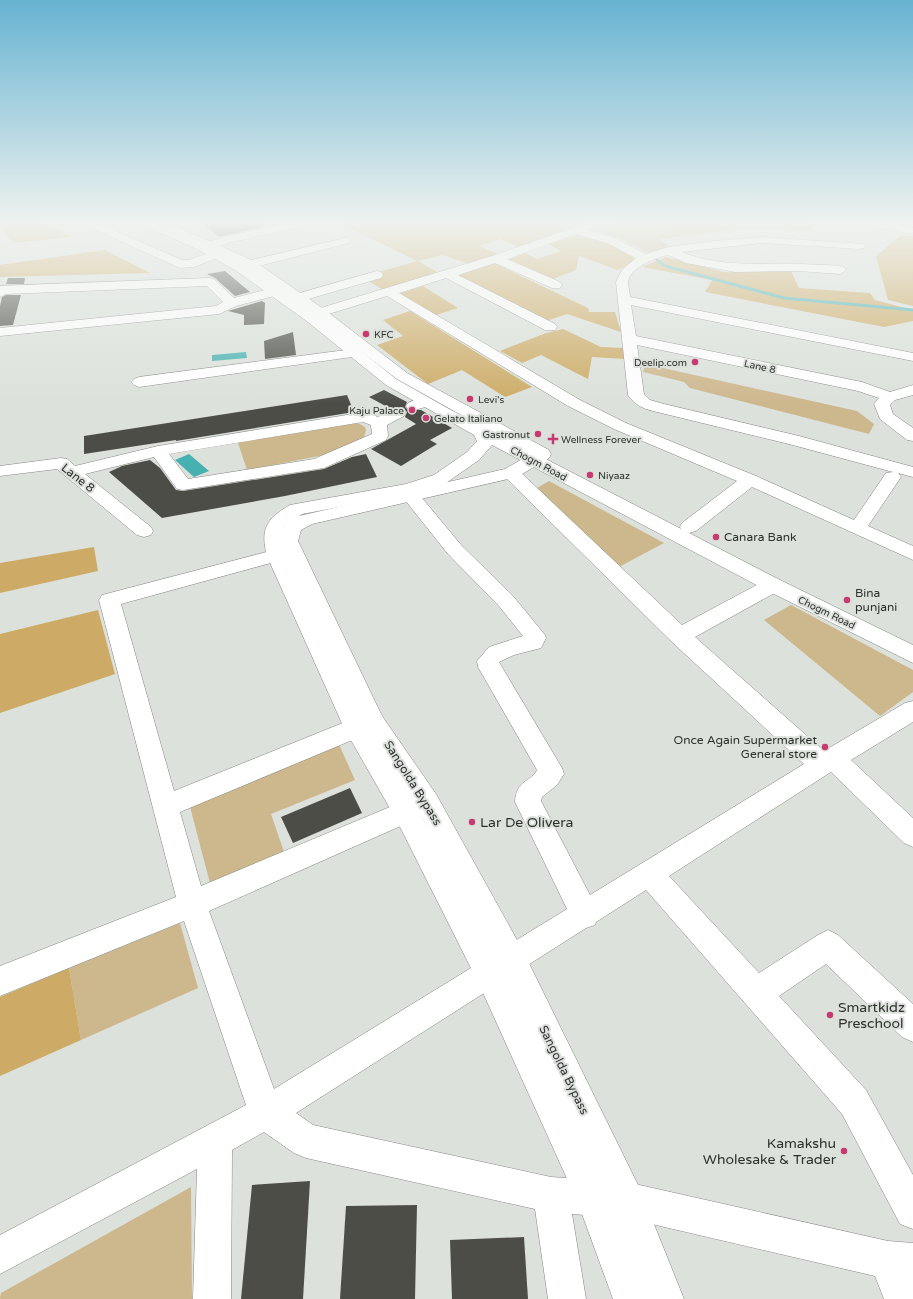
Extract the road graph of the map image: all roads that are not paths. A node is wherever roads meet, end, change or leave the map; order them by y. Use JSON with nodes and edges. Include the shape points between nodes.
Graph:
{"nodes":[{"id":1,"x":194,"y":283,"type":"edge"},
{"id":2,"x":211,"y":283,"type":"edge"},
{"id":3,"x":262,"y":283,"type":"edge"},
{"id":4,"x":273,"y":283,"type":"edge"},
{"id":5,"x":351,"y":283,"type":"edge"},
{"id":6,"x":419,"y":283,"type":"edge"},
{"id":7,"x":463,"y":283,"type":"edge"},
{"id":8,"x":551,"y":283,"type":"edge"},
{"id":9,"x":622,"y":283,"type":"edge"},
{"id":10,"x":556,"y":285,"type":"dead end"},
{"id":11,"x":272,"y":292,"type":"junction"},
{"id":12,"x":389,"y":292,"type":"junction"},
{"id":13,"x":0,"y":293,"type":"edge"},
{"id":14,"x":298,"y":298,"type":"junction"},
{"id":15,"x":625,"y":300,"type":"junction"},
{"id":16,"x":231,"y":303,"type":"junction"},
{"id":17,"x":314,"y":315,"type":"junction"},
{"id":18,"x":550,"y":328,"type":"dead end"},
{"id":19,"x":0,"y":332,"type":"edge"},
{"id":20,"x":630,"y":339,"type":"junction"},
{"id":21,"x":354,"y":353,"type":"junction"},
{"id":22,"x":913,"y":357,"type":"edge"},
{"id":23,"x":139,"y":382,"type":"dead end"},
{"id":24,"x":913,"y":390,"type":"edge"},
{"id":25,"x":890,"y":397,"type":"junction"},
{"id":26,"x":398,"y":413,"type":"dead end"},
{"id":27,"x":379,"y":424,"type":"junction"},
{"id":28,"x":481,"y":433,"type":"junction"},
{"id":29,"x":913,"y":436,"type":"edge"},
{"id":30,"x":158,"y":450,"type":"junction"},
{"id":31,"x":538,"y":457,"type":"junction"},
{"id":32,"x":0,"y":471,"type":"edge"},
{"id":33,"x":72,"y":472,"type":"junction"},
{"id":34,"x":913,"y":472,"type":"edge"},
{"id":35,"x":510,"y":473,"type":"junction"},
{"id":36,"x":892,"y":477,"type":"dead end"},
{"id":37,"x":750,"y":480,"type":"junction"},
{"id":38,"x":411,"y":496,"type":"junction"},
{"id":39,"x":689,"y":527,"type":"junction"},
{"id":40,"x":857,"y":529,"type":"junction"},
{"id":41,"x":144,"y":531,"type":"dead end"},
{"id":42,"x":285,"y":554,"type":"junction"},
{"id":43,"x":913,"y":554,"type":"edge"},
{"id":44,"x":773,"y":585,"type":"junction"},
{"id":45,"x":680,"y":636,"type":"junction"},
{"id":46,"x":913,"y":638,"type":"edge"},
{"id":47,"x":913,"y":654,"type":"edge"},
{"id":48,"x":912,"y":712,"type":"edge"},
{"id":49,"x":364,"y":724,"type":"junction"},
{"id":50,"x":827,"y":762,"type":"junction"},
{"id":51,"x":166,"y":806,"type":"junction"},
{"id":52,"x":416,"y":806,"type":"junction"},
{"id":53,"x":913,"y":835,"type":"edge"},
{"id":54,"x":649,"y":874,"type":"junction"},
{"id":55,"x":192,"y":904,"type":"junction"},
{"id":56,"x":585,"y":915,"type":"junction"},
{"id":57,"x":501,"y":967,"type":"junction"},
{"id":58,"x":0,"y":981,"type":"edge"},
{"id":59,"x":756,"y":993,"type":"junction"},
{"id":60,"x":913,"y":1026,"type":"edge"},
{"id":61,"x":266,"y":1113,"type":"junction"},
{"id":62,"x":215,"y":1142,"type":"junction"},
{"id":63,"x":552,"y":1195,"type":"junction"},
{"id":64,"x":610,"y":1199,"type":"junction"},
{"id":65,"x":913,"y":1211,"type":"edge"},
{"id":66,"x":0,"y":1255,"type":"edge"},
{"id":67,"x":900,"y":1261,"type":"edge"},
{"id":68,"x":212,"y":1299,"type":"edge"},
{"id":69,"x":567,"y":1299,"type":"edge"},
{"id":70,"x":632,"y":1299,"type":"edge"},
{"id":71,"x":665,"y":1299,"type":"edge"},
{"id":72,"x":903,"y":1299,"type":"edge"}],
"edges":[{"from":1,"to":13,"type":"main road","via":[[1,290]]},
{"from":2,"to":16,"type":"main road"},
{"from":3,"to":11,"type":"main road","name":"Chogm Road"},
{"from":4,"to":14,"type":"main road","name":"Chogm Road"},
{"from":5,"to":14,"type":"main road"},
{"from":6,"to":12,"type":"main road"},
{"from":7,"to":18,"type":"main road"},
{"from":8,"to":10,"type":"main road"},
{"from":9,"to":15,"type":"main road"},
{"from":11,"to":16,"type":"main road"},
{"from":11,"to":17,"type":"main road","name":"Chogm Road"},
{"from":12,"to":17,"type":"main road"},
{"from":12,"to":37,"type":"main road","via":[[574,403],[620,426]]},
{"from":14,"to":17,"type":"main road","name":"Chogm Road"},
{"from":15,"to":20,"type":"main road"},
{"from":15,"to":22,"type":"main road"},
{"from":16,"to":19,"type":"main road","via":[[219,310]]},
{"from":17,"to":21,"type":"main road","name":"Chogm Road"},
{"from":17,"to":31,"type":"main road","name":"Chogm Road","via":[[402,376]]},
{"from":20,"to":25,"type":"main road","name":"Lane 8","via":[[854,386]]},
{"from":20,"to":34,"type":"main road","via":[[636,395],[644,402],[659,408]]},
{"from":21,"to":23,"type":"main road"},
{"from":21,"to":28,"type":"main road","name":"Chogm Road","via":[[419,403]]},
{"from":24,"to":25,"type":"main road"},
{"from":25,"to":29,"type":"main road","via":[[882,404],[886,416]]},
{"from":26,"to":27,"type":"main road"},
{"from":27,"to":30,"type":"main road","via":[[365,417]]},
{"from":27,"to":30,"type":"main road","via":[[380,436],[318,464],[183,485]]},
{"from":28,"to":31,"type":"main road","name":"Chogm Road"},
{"from":28,"to":42,"type":"main road","name":"Sangolda Bypass","via":[[486,442],[473,456],[440,479],[409,489],[297,508],[281,517],[273,530],[273,541]]},
{"from":30,"to":33,"type":"main road"},
{"from":31,"to":35,"type":"main road","name":"Sangolda Bypass"},
{"from":31,"to":39,"type":"main road","name":"Chogm Road"},
{"from":31,"to":44,"type":"main road","name":"Chogm Road"},
{"from":32,"to":33,"type":"main road","name":"Lane 8","via":[[61,463]]},
{"from":33,"to":41,"type":"main road","name":"Lane 8"},
{"from":35,"to":38,"type":"main road","name":"Sangolda Bypass"},
{"from":35,"to":45,"type":"main road"},
{"from":36,"to":40,"type":"main road"},
{"from":37,"to":39,"type":"main road"},
{"from":37,"to":40,"type":"main road"},
{"from":38,"to":42,"type":"main road","name":"Sangolda Bypass","via":[[306,520],[293,527]]},
{"from":38,"to":56,"type":"main road","via":[[455,550],[506,601],[534,635],[533,642],[491,656],[488,661],[489,667],[549,768],[551,774],[548,780],[530,789],[528,802]]},
{"from":39,"to":46,"type":"main road","name":"Chogm Road"},
{"from":40,"to":43,"type":"main road"},
{"from":42,"to":49,"type":"main road","name":"Sangolda Bypass"},
{"from":42,"to":51,"type":"main road","via":[[109,600]]},
{"from":44,"to":45,"type":"main road"},
{"from":44,"to":47,"type":"main road","name":"Chogm Road"},
{"from":45,"to":50,"type":"main road"},
{"from":48,"to":50,"type":"main road"},
{"from":49,"to":51,"type":"main road"},
{"from":49,"to":52,"type":"main road","name":"Sangolda Bypass"},
{"from":50,"to":53,"type":"main road"},
{"from":50,"to":54,"type":"main road"},
{"from":51,"to":55,"type":"main road"},
{"from":52,"to":55,"type":"main road"},
{"from":52,"to":57,"type":"main road","name":"Sangolda Bypass"},
{"from":54,"to":56,"type":"main road"},
{"from":54,"to":59,"type":"main road"},
{"from":55,"to":58,"type":"main road"},
{"from":55,"to":61,"type":"main road"},
{"from":56,"to":57,"type":"main road"},
{"from":57,"to":61,"type":"main road"},
{"from":57,"to":64,"type":"main road","name":"Sangolda Bypass"},
{"from":59,"to":60,"type":"main road","via":[[828,945]]},
{"from":59,"to":65,"type":"main road","via":[[854,1102]]},
{"from":61,"to":62,"type":"main road"},
{"from":61,"to":63,"type":"main road","via":[[306,1141]]},
{"from":62,"to":66,"type":"main road"},
{"from":62,"to":68,"type":"main road"},
{"from":63,"to":64,"type":"main road"},
{"from":63,"to":69,"type":"main road"},
{"from":64,"to":67,"type":"main road"},
{"from":64,"to":70,"type":"main road","name":"Sangolda Bypass"},
{"from":64,"to":71,"type":"main road","name":"Sangolda Bypass"},
{"from":67,"to":72,"type":"main road"}]}
